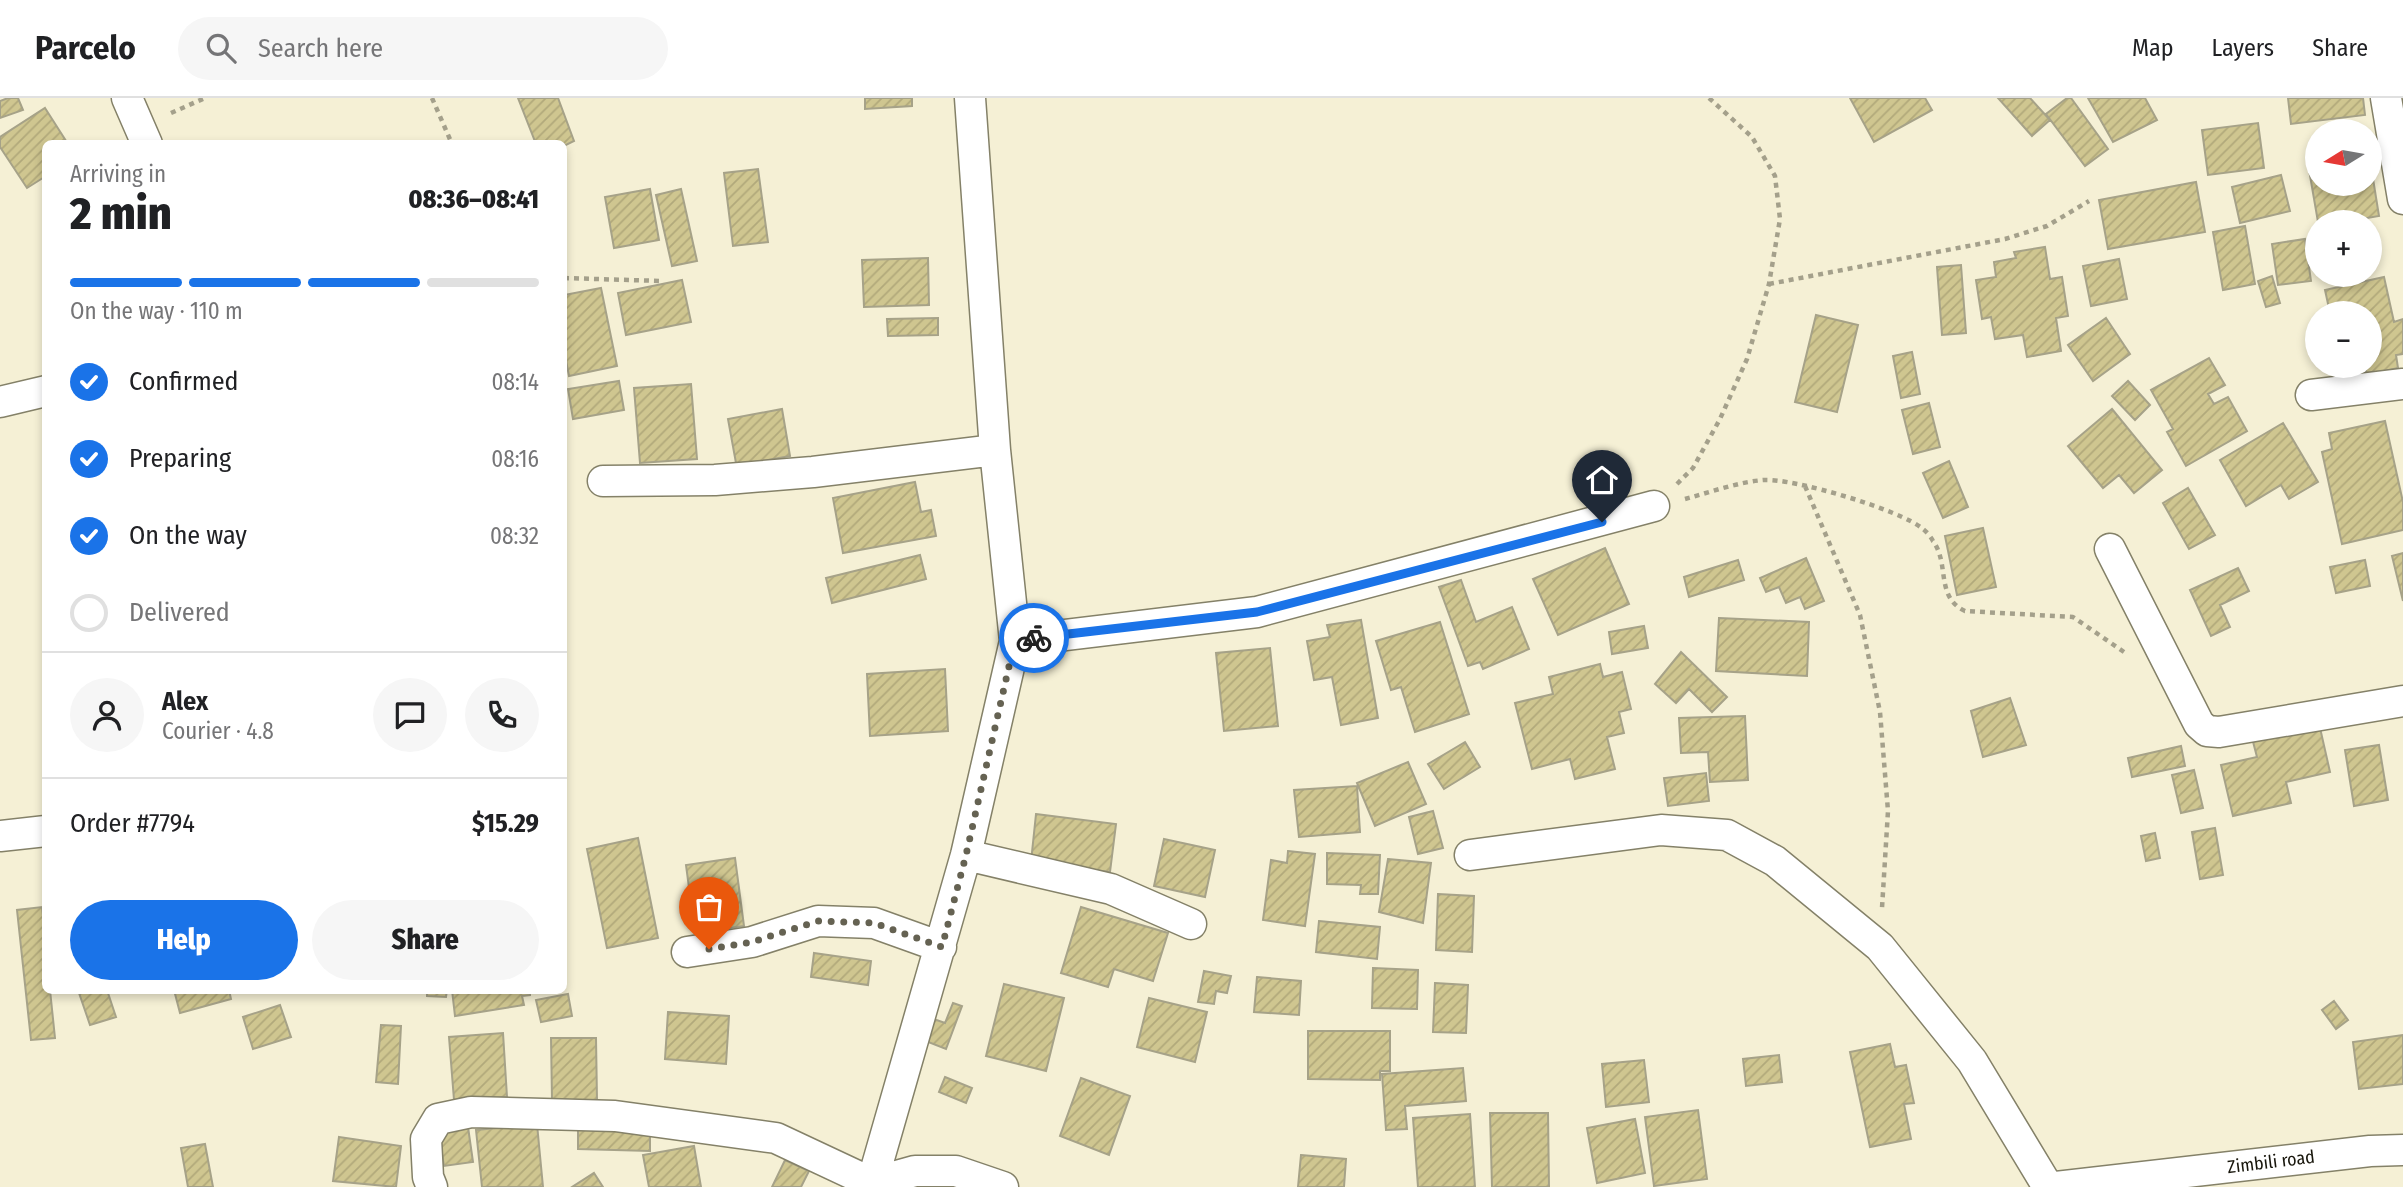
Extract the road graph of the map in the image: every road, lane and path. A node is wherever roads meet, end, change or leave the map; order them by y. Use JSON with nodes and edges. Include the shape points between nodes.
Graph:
{"nodes":[{"id":1,"x":127,"y":98,"type":"edge"},
{"id":2,"x":432,"y":98,"type":"edge"},
{"id":3,"x":970,"y":98,"type":"edge"},
{"id":4,"x":1709,"y":98,"type":"edge"},
{"id":5,"x":2386,"y":98,"type":"edge"},
{"id":6,"x":145,"y":140,"type":"edge"},
{"id":7,"x":450,"y":140,"type":"edge"},
{"id":8,"x":2403,"y":199,"type":"edge"},
{"id":9,"x":2089,"y":201,"type":"dead end"},
{"id":10,"x":567,"y":278,"type":"edge"},
{"id":11,"x":662,"y":281,"type":"dead end"},
{"id":12,"x":1769,"y":284,"type":"junction"},
{"id":13,"x":2403,"y":384,"type":"edge"},
{"id":14,"x":42,"y":391,"type":"edge"},
{"id":15,"x":2311,"y":395,"type":"dead end"},
{"id":16,"x":0,"y":402,"type":"edge"},
{"id":17,"x":995,"y":450,"type":"junction"},
{"id":18,"x":603,"y":481,"type":"dead end"},
{"id":19,"x":1805,"y":486,"type":"junction"},
{"id":20,"x":1654,"y":506,"type":"junction"},
{"id":21,"x":2110,"y":549,"type":"dead end"},
{"id":22,"x":1015,"y":640,"type":"junction"},
{"id":23,"x":2132,"y":658,"type":"dead end"},
{"id":24,"x":2403,"y":701,"type":"edge"},
{"id":25,"x":42,"y":831,"type":"edge"},
{"id":26,"x":0,"y":836,"type":"edge"},
{"id":27,"x":966,"y":855,"type":"junction"},
{"id":28,"x":1470,"y":855,"type":"dead end"},
{"id":29,"x":1191,"y":924,"type":"dead end"},
{"id":30,"x":942,"y":947,"type":"junction"},
{"id":31,"x":1880,"y":947,"type":"junction"},
{"id":32,"x":687,"y":952,"type":"dead end"},
{"id":33,"x":2403,"y":1150,"type":"edge"},
{"id":34,"x":870,"y":1185,"type":"edge"},
{"id":35,"x":432,"y":1187,"type":"edge"},
{"id":36,"x":1003,"y":1187,"type":"edge"},
{"id":37,"x":2048,"y":1187,"type":"edge"},
{"id":38,"x":2056,"y":1187,"type":"edge"}],
"edges":[{"from":1,"to":6,"type":"street"},
{"from":2,"to":7,"type":"path"},
{"from":3,"to":17,"type":"street"},
{"from":4,"to":12,"type":"path","via":[[1752,137],[1776,176],[1780,219]]},
{"from":5,"to":8,"type":"street"},
{"from":9,"to":12,"type":"path","via":[[2048,226],[2005,239]]},
{"from":10,"to":11,"type":"path"},
{"from":12,"to":20,"type":"path","via":[[1747,359],[1720,419],[1693,468]]},
{"from":13,"to":15,"type":"street"},
{"from":14,"to":16,"type":"street"},
{"from":17,"to":18,"type":"street","via":[[715,480]]},
{"from":17,"to":22,"type":"street"},
{"from":19,"to":20,"type":"path","via":[[1765,480]]},
{"from":19,"to":23,"type":"path","via":[[1865,503],[1923,528],[1936,544],[1955,607],[2073,617]]},
{"from":19,"to":31,"type":"path","via":[[1860,615],[1880,712],[1888,811]]},
{"from":20,"to":22,"type":"street","via":[[1257,612]]},
{"from":21,"to":24,"type":"street","via":[[2207,732]]},
{"from":22,"to":27,"type":"street"},
{"from":25,"to":26,"type":"street"},
{"from":27,"to":29,"type":"street","via":[[1111,889]]},
{"from":27,"to":30,"type":"street"},
{"from":28,"to":31,"type":"street","via":[[1661,830],[1727,835],[1774,862]]},
{"from":30,"to":32,"type":"street","via":[[874,923],[818,921],[752,942]]},
{"from":30,"to":34,"type":"street"},
{"from":31,"to":37,"type":"street","via":[[1972,1061]]},
{"from":33,"to":38,"type":"street","name":"Zimbili road"},
{"from":34,"to":35,"type":"street","via":[[776,1138],[615,1116],[471,1112],[438,1119],[426,1139]]},
{"from":34,"to":36,"type":"street","via":[[915,1171],[956,1171]]}]}
